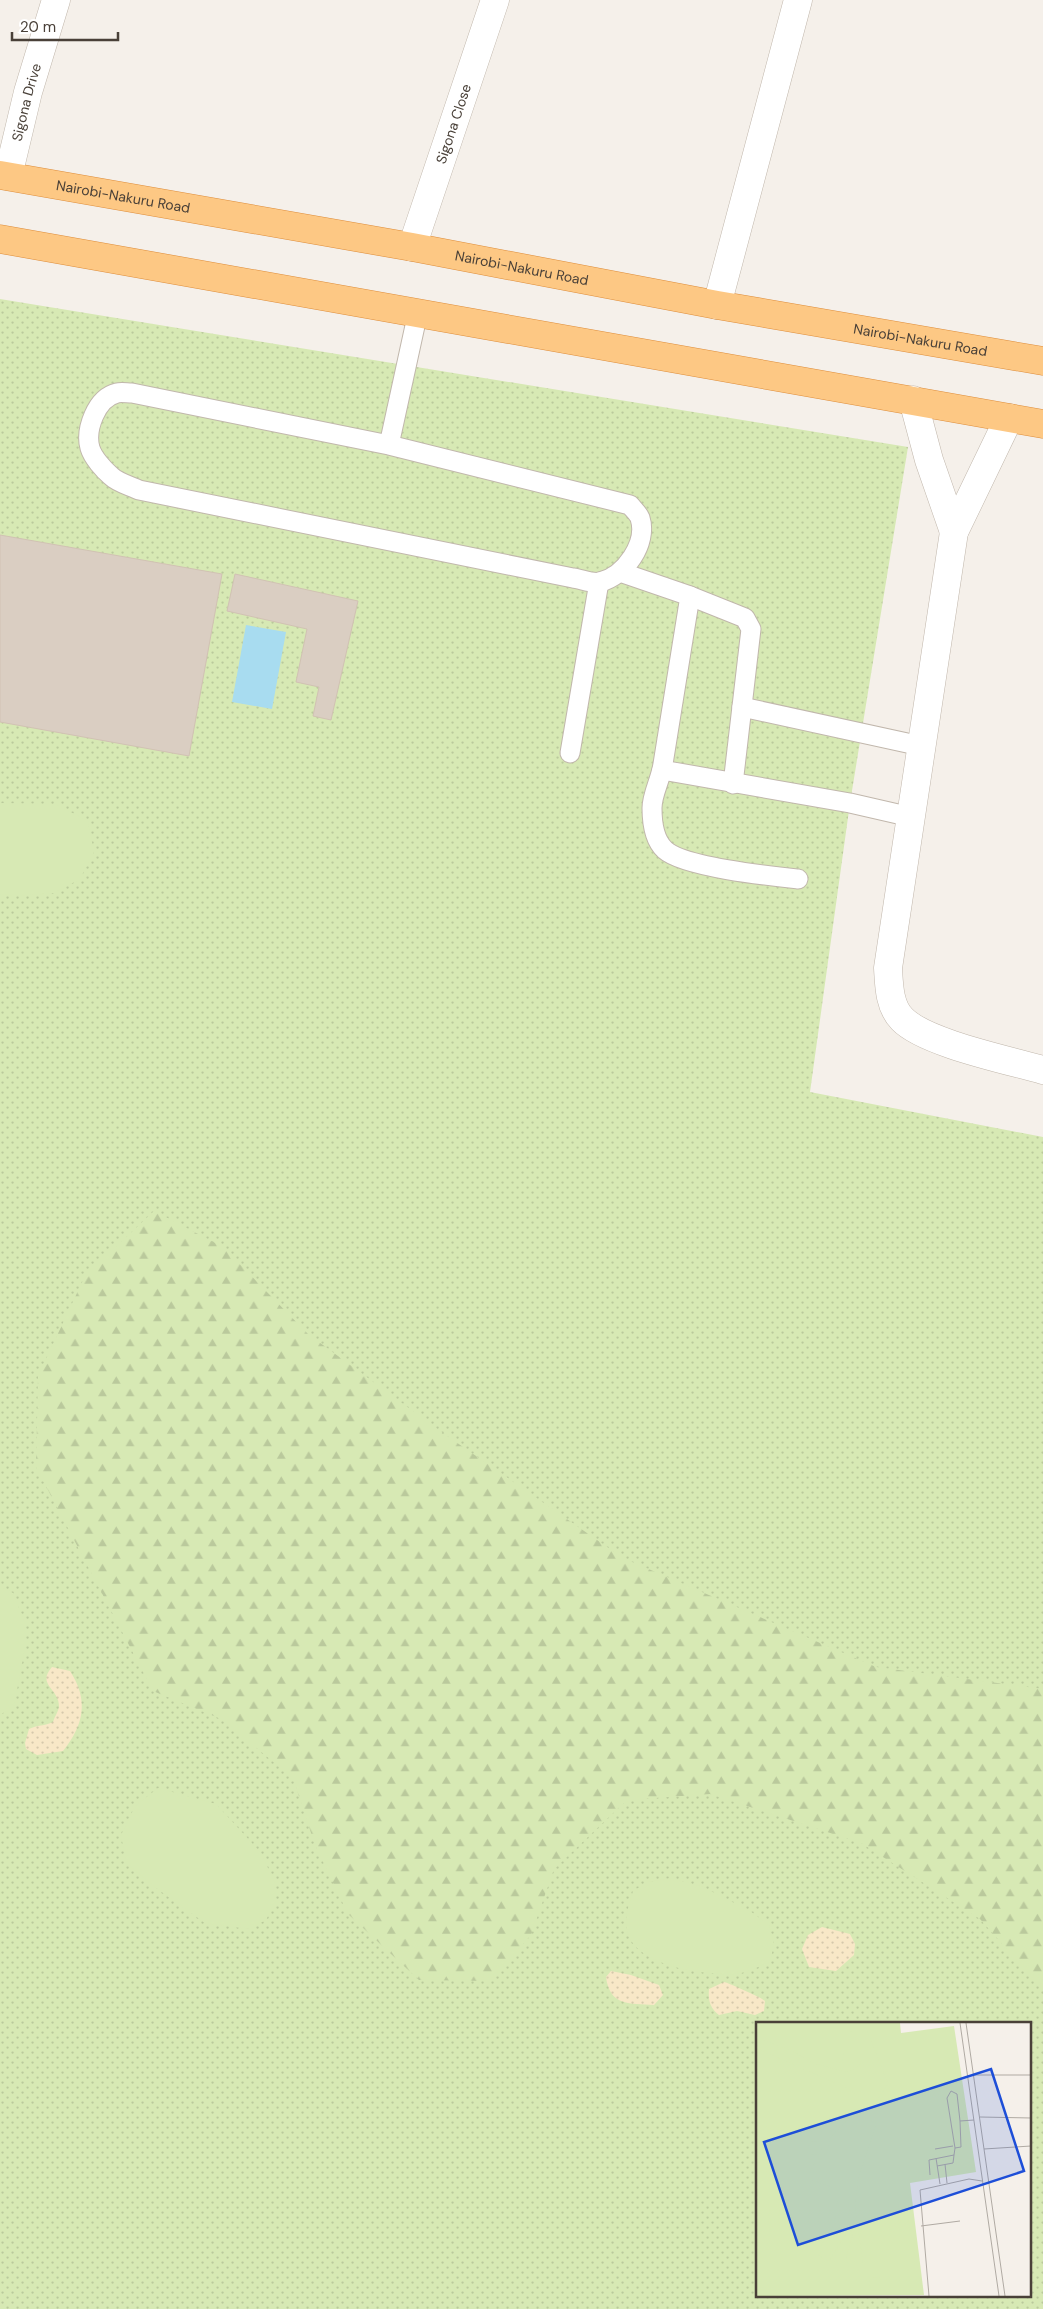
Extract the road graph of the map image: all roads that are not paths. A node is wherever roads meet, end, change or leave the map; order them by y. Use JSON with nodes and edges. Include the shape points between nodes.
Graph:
{"nodes":[{"id":1,"x":56,"y":0,"type":"edge"},
{"id":2,"x":495,"y":0,"type":"edge"},
{"id":3,"x":798,"y":0,"type":"edge"},
{"id":4,"x":4,"y":176,"type":"edge"},
{"id":5,"x":0,"y":239,"type":"edge"},
{"id":6,"x":412,"y":247,"type":"junction"},
{"id":7,"x":717,"y":305,"type":"junction"},
{"id":8,"x":418,"y":312,"type":"junction"},
{"id":9,"x":1043,"y":360,"type":"edge"},
{"id":10,"x":913,"y":400,"type":"junction"},
{"id":11,"x":1009,"y":418,"type":"junction"},
{"id":12,"x":1043,"y":424,"type":"edge"},
{"id":13,"x":390,"y":445,"type":"junction"},
{"id":14,"x":954,"y":532,"type":"junction"},
{"id":15,"x":620,"y":572,"type":"junction"},
{"id":16,"x":599,"y":582,"type":"junction"},
{"id":17,"x":690,"y":596,"type":"junction"},
{"id":18,"x":742,"y":707,"type":"junction"},
{"id":19,"x":921,"y":746,"type":"junction"},
{"id":20,"x":570,"y":753,"type":"dead end"},
{"id":21,"x":662,"y":770,"type":"junction"},
{"id":22,"x":733,"y":784,"type":"junction"},
{"id":23,"x":911,"y":817,"type":"junction"},
{"id":24,"x":798,"y":879,"type":"dead end"},
{"id":25,"x":1043,"y":1070,"type":"edge"}],
"edges":[{"from":1,"to":4,"type":"street","name":"Sigona Drive"},
{"from":2,"to":6,"type":"street","name":"Sigona Close"},
{"from":3,"to":7,"type":"street"},
{"from":4,"to":6,"type":"highway","name":"Nairobi-Nakuru Road"},
{"from":5,"to":8,"type":"highway"},
{"from":6,"to":7,"type":"highway","name":"Nairobi-Nakuru Road"},
{"from":7,"to":9,"type":"highway","name":"Nairobi-Nakuru Road"},
{"from":8,"to":10,"type":"highway"},
{"from":8,"to":13,"type":"lane"},
{"from":10,"to":11,"type":"highway"},
{"from":10,"to":14,"type":"street","via":[[929,460]]},
{"from":11,"to":12,"type":"highway"},
{"from":11,"to":14,"type":"street"},
{"from":13,"to":15,"type":"lane","via":[[630,505],[640,517],[641,533],[634,554]]},
{"from":13,"to":16,"type":"lane","via":[[132,393],[116,393],[102,402],[89,432],[90,449],[98,461],[113,478],[139,490]]},
{"from":14,"to":19,"type":"street"},
{"from":15,"to":16,"type":"lane"},
{"from":15,"to":17,"type":"lane"},
{"from":16,"to":20,"type":"lane"},
{"from":17,"to":18,"type":"lane","via":[[745,618],[751,629]]},
{"from":17,"to":21,"type":"lane"},
{"from":18,"to":19,"type":"lane"},
{"from":18,"to":22,"type":"lane"},
{"from":19,"to":23,"type":"street"},
{"from":21,"to":22,"type":"lane"},
{"from":21,"to":24,"type":"lane","via":[[652,806],[653,826],[658,842],[666,851],[682,859],[715,867]]},
{"from":22,"to":23,"type":"lane","via":[[850,803]]},
{"from":23,"to":25,"type":"street","via":[[888,968],[894,1008],[902,1019],[925,1035]]}]}
